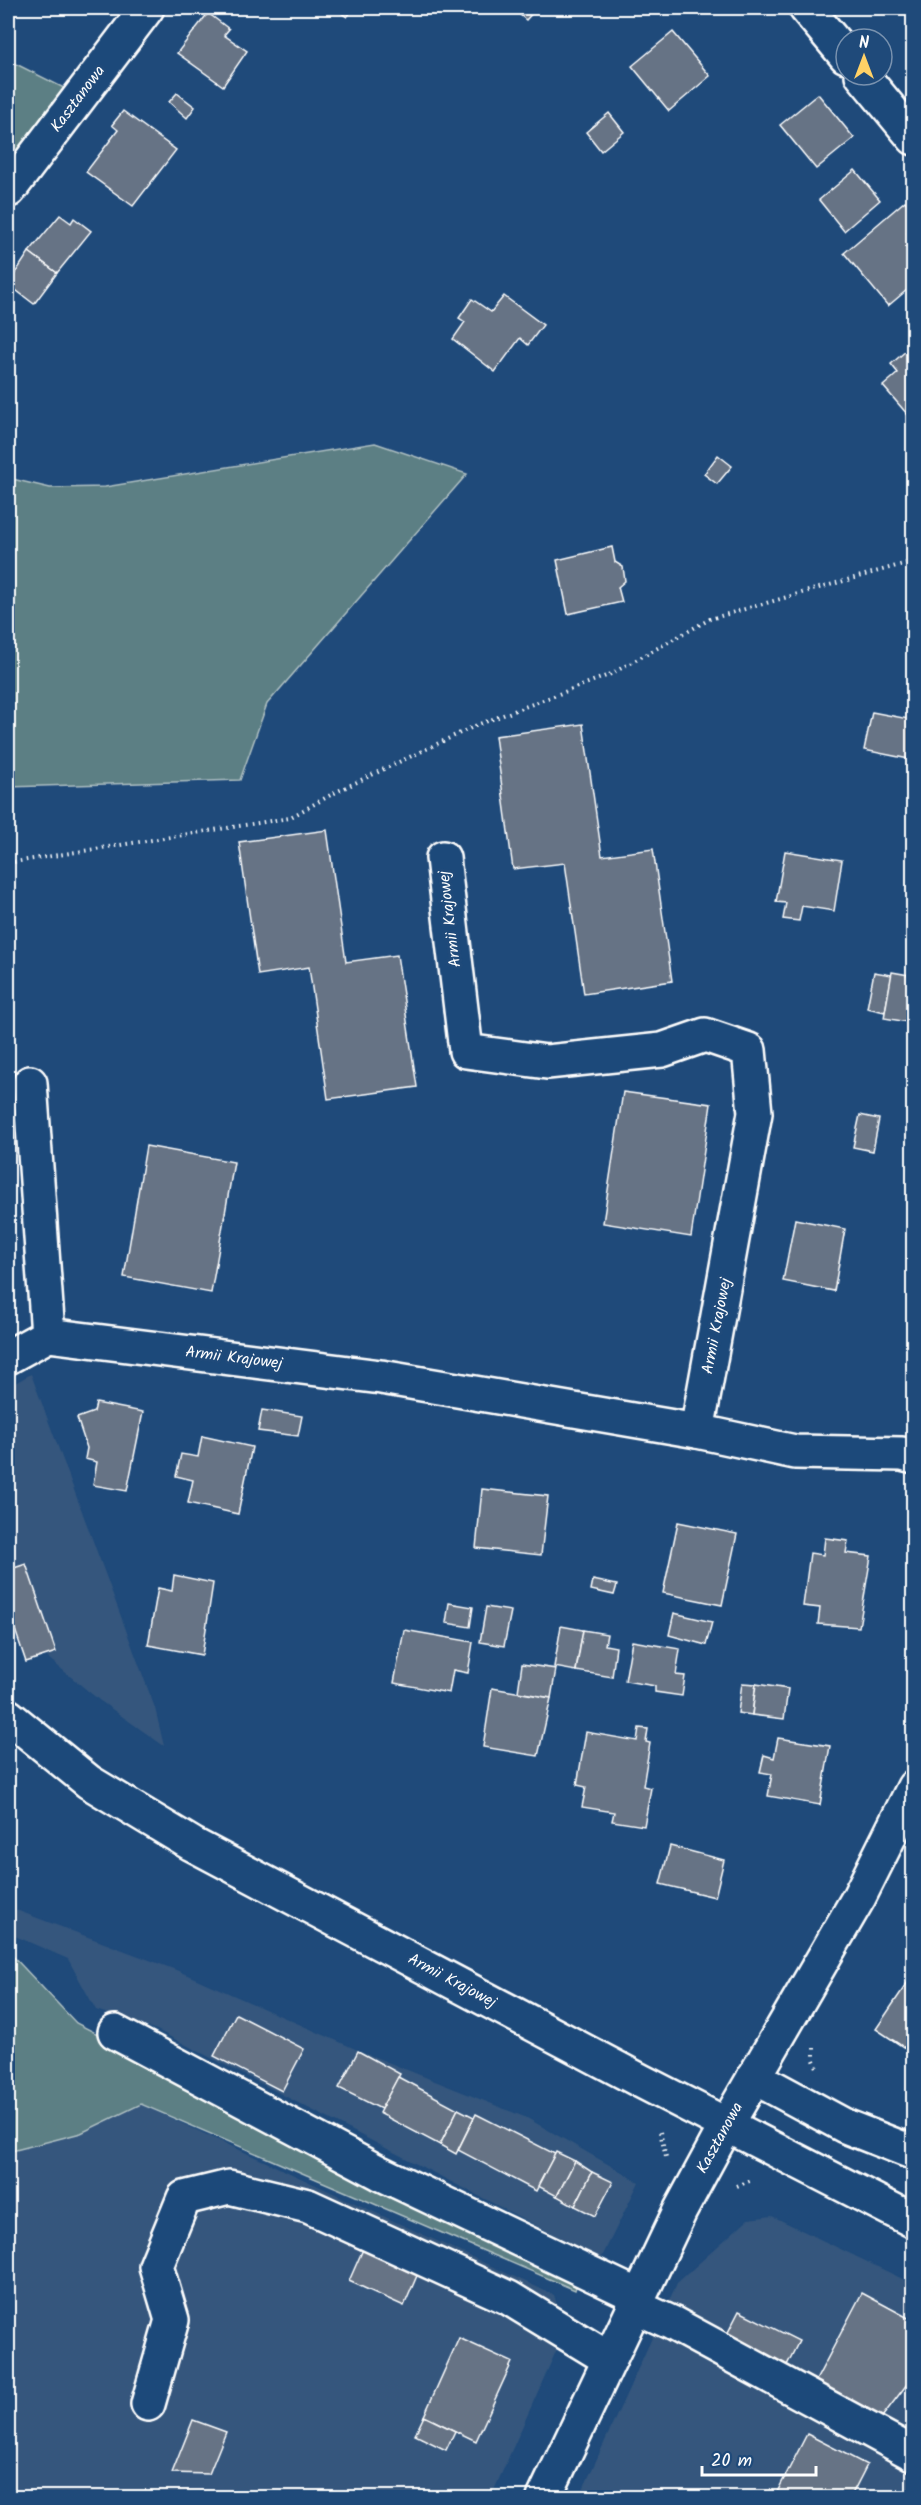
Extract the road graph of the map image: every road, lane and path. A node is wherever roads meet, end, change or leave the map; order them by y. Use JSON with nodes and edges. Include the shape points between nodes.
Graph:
{"nodes":[{"id":1,"x":147,"y":8,"type":"edge"},
{"id":2,"x":806,"y":8,"type":"edge"},
{"id":3,"x":834,"y":42,"type":"edge"},
{"id":4,"x":872,"y":87,"type":"edge"},
{"id":5,"x":914,"y":138,"type":"edge"},
{"id":6,"x":9,"y":190,"type":"dead end"},
{"id":7,"x":914,"y":561,"type":"edge"},
{"id":8,"x":443,"y":858,"type":"dead end"},
{"id":9,"x":8,"y":863,"type":"edge"},
{"id":10,"x":30,"y":1083,"type":"dead end"},
{"id":11,"x":48,"y":1335,"type":"junction"},
{"id":12,"x":8,"y":1357,"type":"edge"},
{"id":13,"x":697,"y":1431,"type":"junction"},
{"id":14,"x":914,"y":1458,"type":"edge"},
{"id":15,"x":8,"y":1716,"type":"edge"},
{"id":16,"x":914,"y":1787,"type":"edge"},
{"id":17,"x":115,"y":2032,"type":"dead end"},
{"id":18,"x":753,"y":2077,"type":"junction"},
{"id":19,"x":727,"y":2124,"type":"junction"},
{"id":20,"x":914,"y":2153,"type":"edge"},
{"id":21,"x":754,"y":2179,"type":"dead end"},
{"id":22,"x":733,"y":2187,"type":"dead end"},
{"id":23,"x":914,"y":2221,"type":"edge"},
{"id":24,"x":636,"y":2301,"type":"junction"},
{"id":25,"x":609,"y":2359,"type":"junction"},
{"id":26,"x":148,"y":2404,"type":"dead end"},
{"id":27,"x":914,"y":2454,"type":"edge"},
{"id":28,"x":544,"y":2498,"type":"edge"}],
"edges":[{"from":1,"to":6,"type":"street","name":"Kasztanowa"},
{"from":2,"to":3,"type":"street"},
{"from":4,"to":5,"type":"street"},
{"from":7,"to":9,"type":"path","via":[[710,619],[609,675],[477,725],[289,818]]},
{"from":8,"to":13,"type":"street","name":"Armii Krajowej","via":[[466,1051],[547,1062],[662,1050],[705,1035],[749,1050],[755,1113]]},
{"from":10,"to":11,"type":"street"},
{"from":11,"to":12,"type":"street"},
{"from":11,"to":13,"type":"street","name":"Armii Krajowej","via":[[381,1377]]},
{"from":13,"to":14,"type":"street","via":[[795,1452],[902,1454]]},
{"from":15,"to":19,"type":"street","name":"Armii Krajowej","via":[[89,1782],[192,1844]]},
{"from":16,"to":18,"type":"street","name":"Kasztanowa","via":[[859,1898]]},
{"from":17,"to":24,"type":"street","via":[[380,2173]]},
{"from":18,"to":19,"type":"street","name":"Kasztanowa"},
{"from":18,"to":20,"type":"street","via":[[845,2126]]},
{"from":19,"to":23,"type":"street","name":"Armii Krajowej"},
{"from":19,"to":24,"type":"street","name":"Kasztanowa"},
{"from":21,"to":22,"type":"path"},
{"from":24,"to":25,"type":"street","name":"Kasztanowa"},
{"from":24,"to":27,"type":"street"},
{"from":25,"to":26,"type":"street","via":[[509,2298],[308,2206],[230,2187],[183,2198],[156,2266],[172,2320]]},
{"from":25,"to":28,"type":"street","name":"Kasztanowa"}]}
